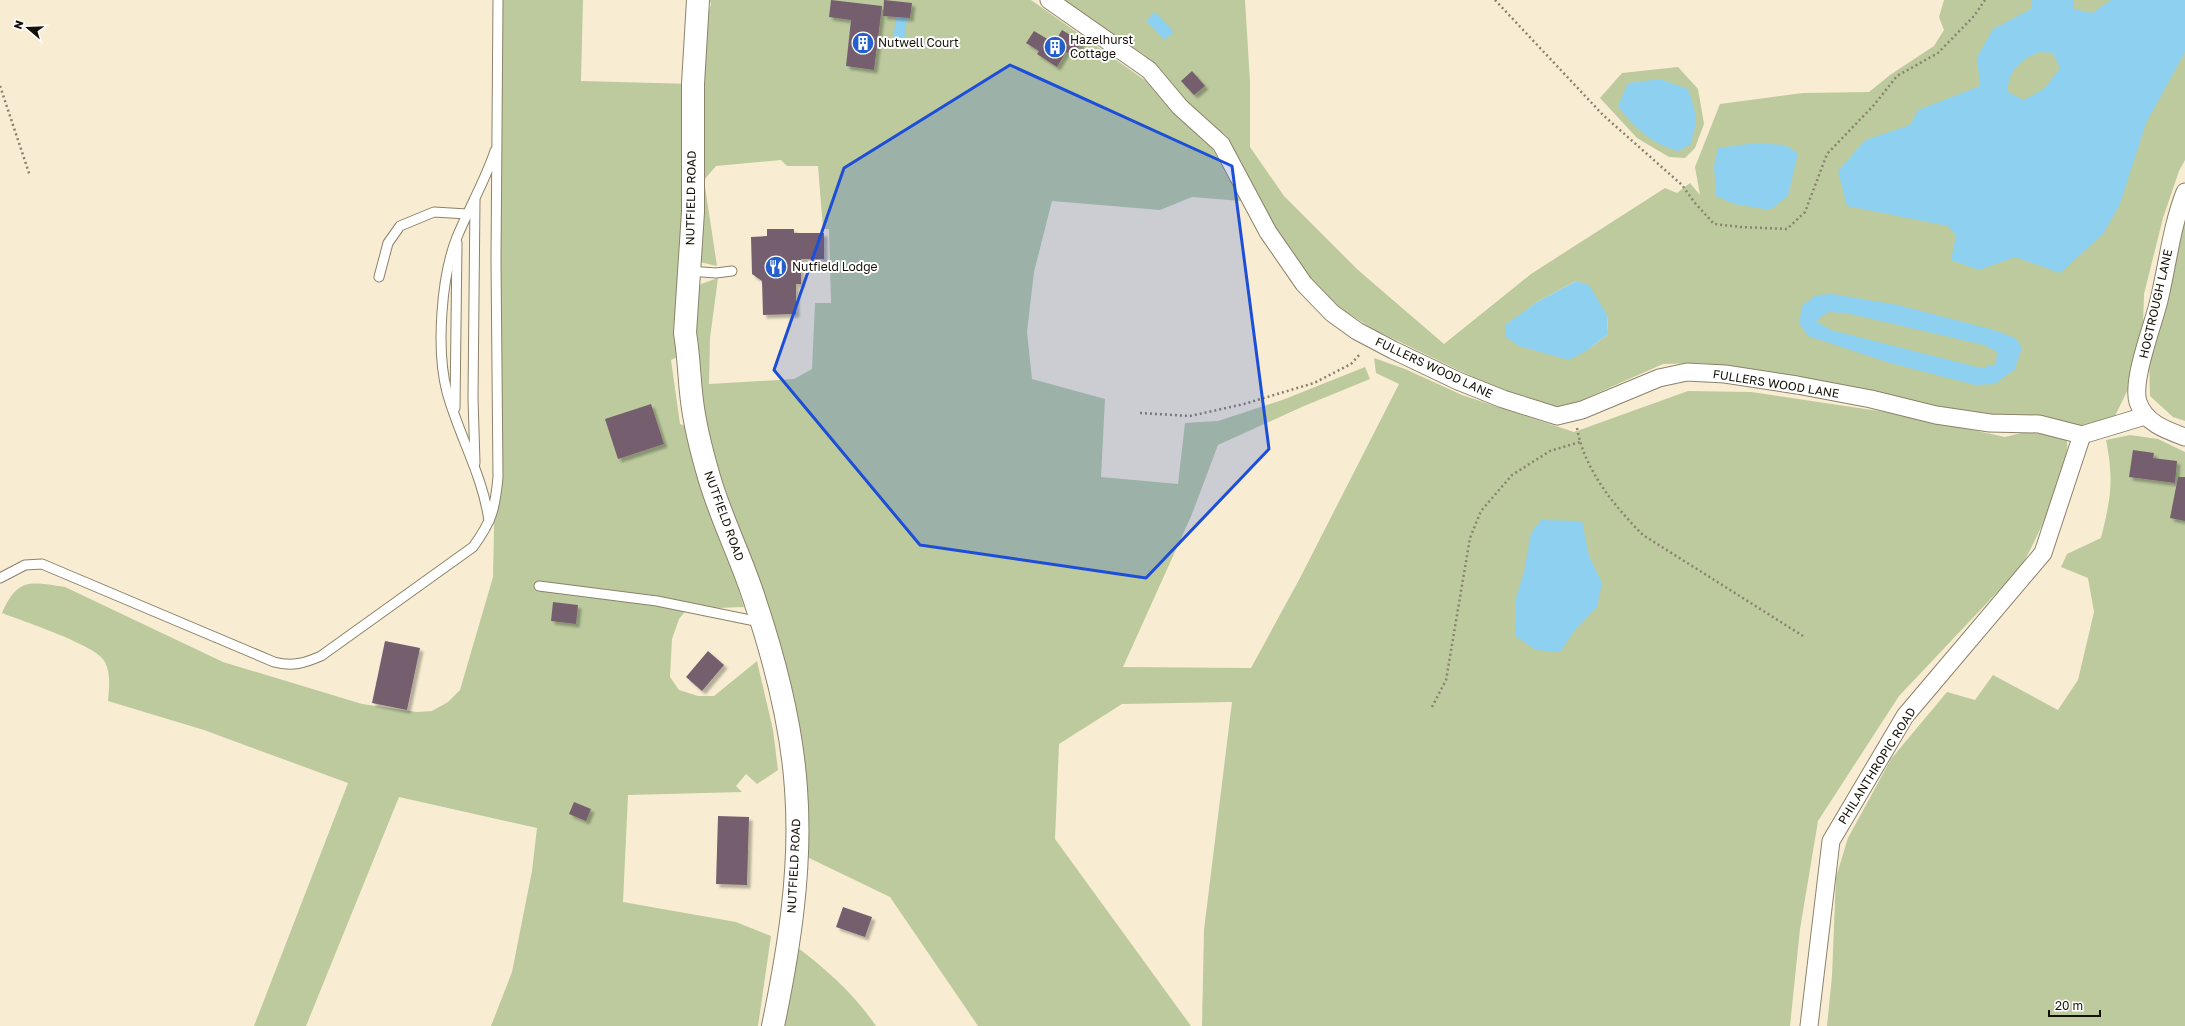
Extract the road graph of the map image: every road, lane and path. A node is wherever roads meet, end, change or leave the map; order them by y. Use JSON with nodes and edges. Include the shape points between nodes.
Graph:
{"nodes":[{"id":1,"x":498,"y":0,"type":"edge"},
{"id":2,"x":698,"y":0,"type":"edge"},
{"id":3,"x":1049,"y":0,"type":"edge"},
{"id":4,"x":1495,"y":0,"type":"edge"},
{"id":5,"x":1985,"y":0,"type":"edge"},
{"id":6,"x":0,"y":86,"type":"edge"},
{"id":7,"x":498,"y":143,"type":"junction"},
{"id":8,"x":30,"y":176,"type":"dead end"},
{"id":9,"x":2185,"y":192,"type":"edge"},
{"id":10,"x":475,"y":196,"type":"junction"},
{"id":11,"x":467,"y":214,"type":"junction"},
{"id":12,"x":457,"y":237,"type":"junction"},
{"id":13,"x":689,"y":271,"type":"junction"},
{"id":14,"x":732,"y":271,"type":"dead end"},
{"id":15,"x":379,"y":277,"type":"dead end"},
{"id":16,"x":1374,"y":340,"type":"junction"},
{"id":17,"x":1575,"y":412,"type":"junction"},
{"id":18,"x":1140,"y":413,"type":"dead end"},
{"id":19,"x":2145,"y":416,"type":"junction"},
{"id":20,"x":455,"y":420,"type":"junction"},
{"id":21,"x":2082,"y":435,"type":"junction"},
{"id":22,"x":2185,"y":437,"type":"edge"},
{"id":23,"x":1580,"y":442,"type":"junction"},
{"id":24,"x":475,"y":469,"type":"junction"},
{"id":25,"x":489,"y":524,"type":"junction"},
{"id":26,"x":0,"y":578,"type":"edge"},
{"id":27,"x":539,"y":586,"type":"dead end"},
{"id":28,"x":762,"y":622,"type":"junction"},
{"id":29,"x":1803,"y":636,"type":"dead end"},
{"id":30,"x":1432,"y":707,"type":"dead end"},
{"id":31,"x":773,"y":1026,"type":"edge"},
{"id":32,"x":1809,"y":1026,"type":"edge"}],
"edges":[{"from":1,"to":7,"type":"lane"},
{"from":2,"to":13,"type":"main road","name":"NUTFIELD ROAD","via":[[693,84],[693,212]]},
{"from":3,"to":16,"type":"street","name":"FULLERS WOOD LANE","via":[[1149,70],[1180,107],[1221,144],[1268,232],[1304,284],[1332,313]]},
{"from":4,"to":5,"type":"path","via":[[1603,115],[1682,185],[1714,224],[1787,228],[1805,212],[1827,154],[1874,105],[1897,76],[1938,53],[1974,16]]},
{"from":6,"to":8,"type":"path"},
{"from":7,"to":10,"type":"lane"},
{"from":7,"to":25,"type":"lane","via":[[498,477],[496,500]]},
{"from":9,"to":19,"type":"street","name":"HOGTROUGH LANE","via":[[2138,383],[2138,401]]},
{"from":10,"to":11,"type":"lane"},
{"from":10,"to":24,"type":"lane"},
{"from":11,"to":12,"type":"lane"},
{"from":11,"to":15,"type":"lane","via":[[434,212],[400,226],[388,243]]},
{"from":12,"to":20,"type":"lane"},
{"from":12,"to":20,"type":"lane","via":[[446,280],[442,346],[443,372]]},
{"from":13,"to":14,"type":"lane"},
{"from":13,"to":28,"type":"main road","name":"NUTFIELD ROAD","via":[[685,334],[692,402],[698,432],[710,479]]},
{"from":16,"to":17,"type":"street","name":"FULLERS WOOD LANE","via":[[1458,381],[1509,401],[1557,416]]},
{"from":16,"to":18,"type":"path","via":[[1351,364],[1314,384],[1190,416]]},
{"from":17,"to":21,"type":"street","name":"FULLERS WOOD LANE","via":[[1659,378],[1694,372],[1725,374],[1871,399],[1936,415],[1990,423],[2039,424]]},
{"from":17,"to":23,"type":"path"},
{"from":19,"to":21,"type":"street"},
{"from":19,"to":22,"type":"street"},
{"from":20,"to":24,"type":"lane"},
{"from":21,"to":32,"type":"street","name":"PHILANTHROPIC ROAD","via":[[2043,553],[1905,716],[1831,841]]},
{"from":23,"to":29,"type":"path","via":[[1589,466],[1627,519],[1643,535]]},
{"from":23,"to":30,"type":"path","via":[[1550,451],[1512,475],[1481,511],[1470,538],[1446,680]]},
{"from":24,"to":25,"type":"lane","via":[[486,501]]},
{"from":25,"to":26,"type":"lane","via":[[473,548],[461,558],[321,656],[288,666],[42,564],[25,564]]},
{"from":27,"to":28,"type":"lane","via":[[657,601]]},
{"from":28,"to":31,"type":"main road","name":"NUTFIELD ROAD","via":[[791,743],[796,789],[797,846],[790,927]]}]}
